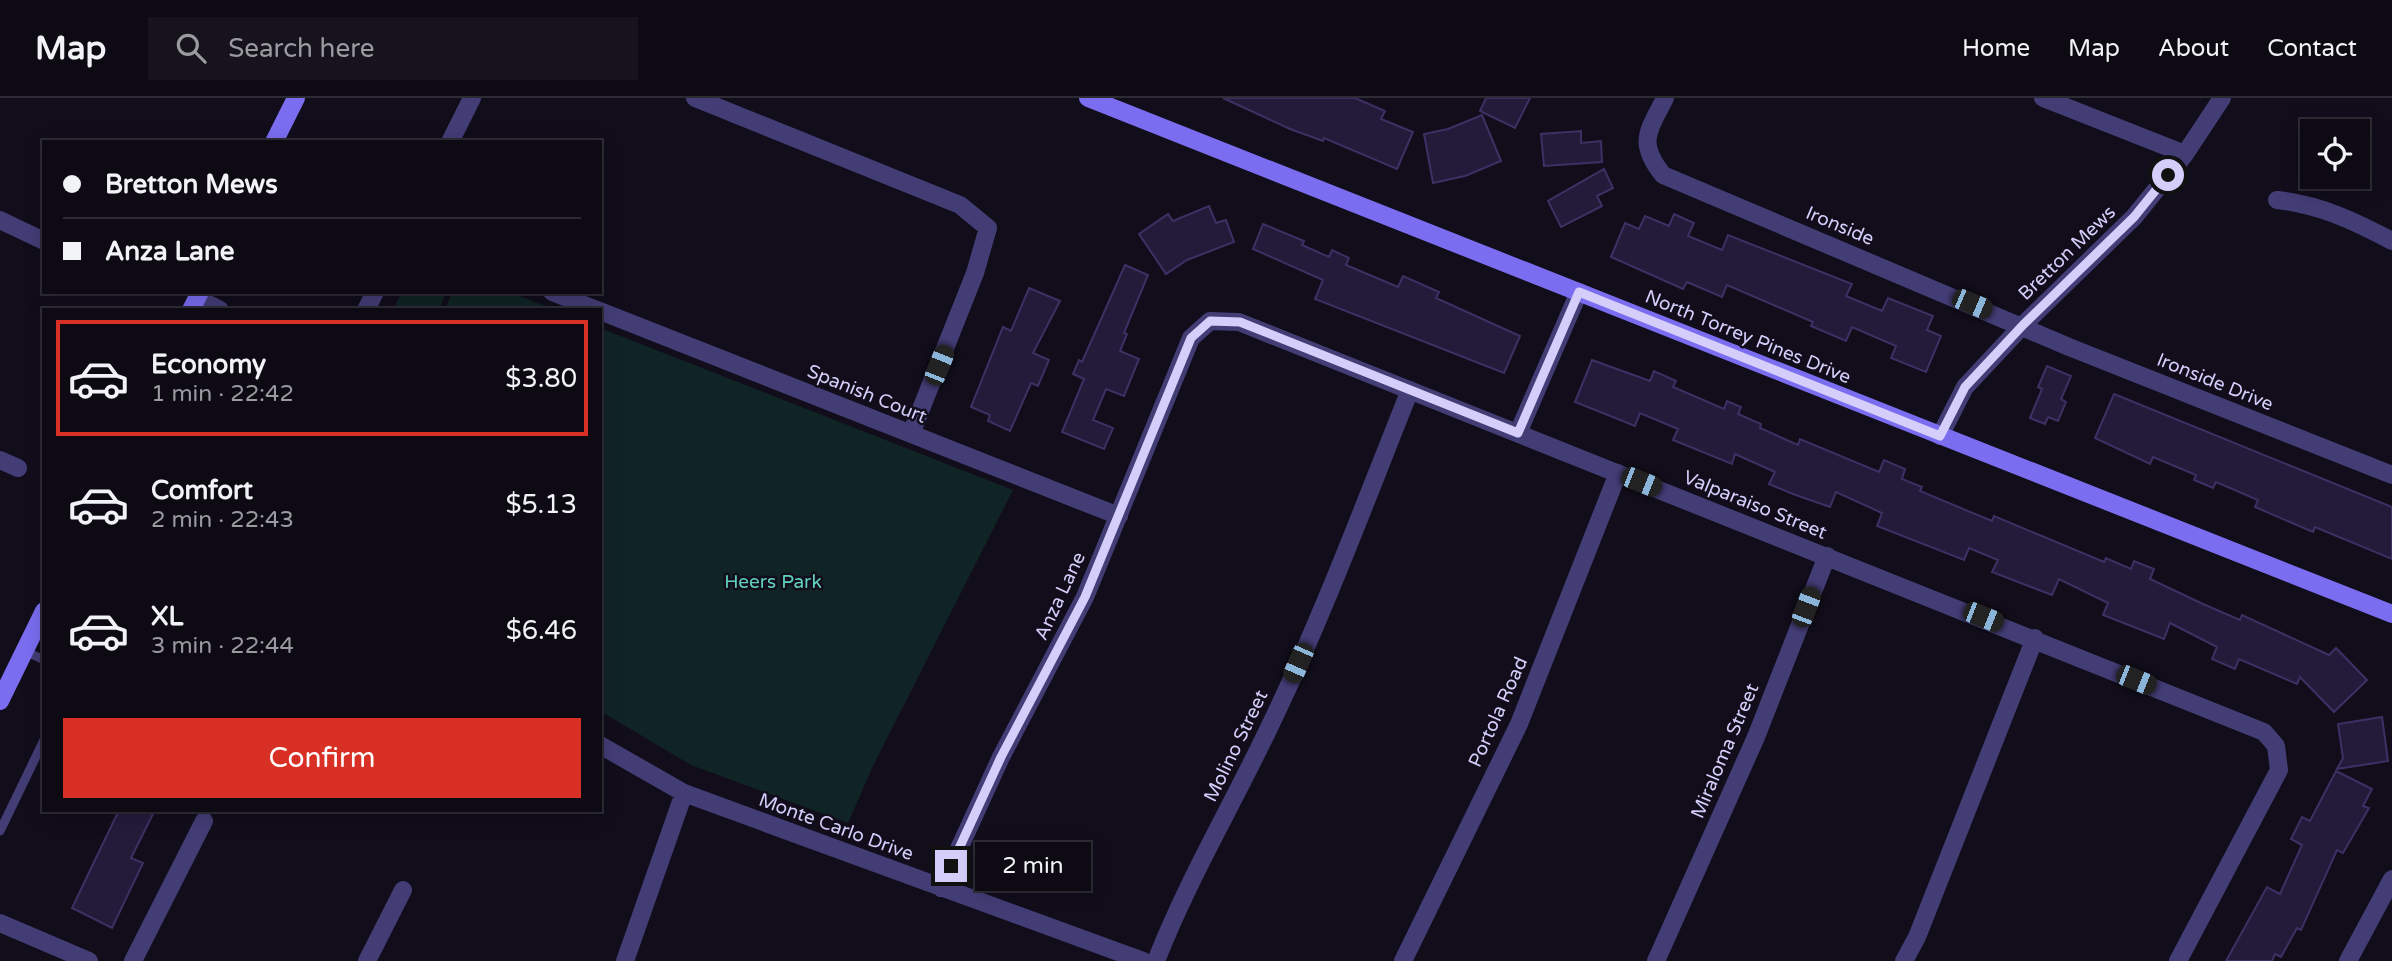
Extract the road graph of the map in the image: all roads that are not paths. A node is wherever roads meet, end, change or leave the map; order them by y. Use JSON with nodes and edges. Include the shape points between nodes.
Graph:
{"nodes":[{"id":1,"x":296,"y":98,"type":"edge"},
{"id":2,"x":472,"y":98,"type":"edge"},
{"id":3,"x":695,"y":98,"type":"edge"},
{"id":4,"x":1088,"y":98,"type":"edge"},
{"id":5,"x":1665,"y":98,"type":"edge"},
{"id":6,"x":2043,"y":98,"type":"edge"},
{"id":7,"x":2222,"y":98,"type":"edge"},
{"id":8,"x":275,"y":140,"type":"edge"},
{"id":9,"x":451,"y":140,"type":"edge"},
{"id":10,"x":2185,"y":154,"type":"junction"},
{"id":11,"x":2277,"y":200,"type":"dead end"},
{"id":12,"x":0,"y":220,"type":"edge"},
{"id":13,"x":42,"y":240,"type":"edge"},
{"id":14,"x":2392,"y":241,"type":"edge"},
{"id":15,"x":1579,"y":292,"type":"junction"},
{"id":16,"x":557,"y":294,"type":"edge"},
{"id":17,"x":196,"y":300,"type":"edge"},
{"id":18,"x":215,"y":308,"type":"edge"},
{"id":19,"x":593,"y":308,"type":"edge"},
{"id":20,"x":602,"y":312,"type":"edge"},
{"id":21,"x":1210,"y":321,"type":"joint"},
{"id":22,"x":2023,"y":325,"type":"junction"},
{"id":23,"x":1410,"y":390,"type":"junction"},
{"id":24,"x":1518,"y":433,"type":"junction"},
{"id":25,"x":911,"y":434,"type":"junction"},
{"id":26,"x":1940,"y":436,"type":"junction"},
{"id":27,"x":0,"y":460,"type":"edge"},
{"id":28,"x":18,"y":468,"type":"dead end"},
{"id":29,"x":1618,"y":473,"type":"junction"},
{"id":30,"x":2392,"y":475,"type":"edge"},
{"id":31,"x":1119,"y":516,"type":"junction"},
{"id":32,"x":1826,"y":556,"type":"junction"},
{"id":33,"x":2392,"y":614,"type":"edge"},
{"id":34,"x":42,"y":615,"type":"edge"},
{"id":35,"x":2035,"y":638,"type":"junction"},
{"id":36,"x":24,"y":650,"type":"junction"},
{"id":37,"x":42,"y":659,"type":"edge"},
{"id":38,"x":0,"y":701,"type":"edge"},
{"id":39,"x":42,"y":744,"type":"edge"},
{"id":40,"x":602,"y":747,"type":"edge"},
{"id":41,"x":684,"y":793,"type":"junction"},
{"id":42,"x":204,"y":821,"type":"dead end"},
{"id":43,"x":0,"y":831,"type":"edge"},
{"id":44,"x":2392,"y":879,"type":"edge"},
{"id":45,"x":941,"y":888,"type":"junction"},
{"id":46,"x":402,"y":890,"type":"dead end"},
{"id":47,"x":0,"y":923,"type":"edge"},
{"id":48,"x":89,"y":961,"type":"edge"},
{"id":49,"x":134,"y":961,"type":"edge"},
{"id":50,"x":367,"y":961,"type":"edge"},
{"id":51,"x":625,"y":961,"type":"edge"},
{"id":52,"x":1143,"y":961,"type":"edge"},
{"id":53,"x":1156,"y":961,"type":"edge"},
{"id":54,"x":1403,"y":961,"type":"edge"},
{"id":55,"x":1656,"y":961,"type":"edge"},
{"id":56,"x":1904,"y":961,"type":"edge"},
{"id":57,"x":2178,"y":961,"type":"edge"},
{"id":58,"x":2347,"y":961,"type":"edge"}],
"edges":[{"from":1,"to":8,"type":"main road"},
{"from":2,"to":9,"type":"street"},
{"from":3,"to":25,"type":"street","via":[[960,205],[988,228],[975,273]]},
{"from":4,"to":15,"type":"main road","name":"North Torrey Pines Drive"},
{"from":5,"to":22,"type":"street","name":"Ironside","via":[[1647,134],[1649,157],[1663,175]]},
{"from":6,"to":10,"type":"street"},
{"from":7,"to":10,"type":"street","name":"Bretton Mews"},
{"from":10,"to":22,"type":"street","name":"Bretton Mews","via":[[2134,217]]},
{"from":11,"to":14,"type":"street","via":[[2310,204],[2347,217]]},
{"from":12,"to":13,"type":"street"},
{"from":15,"to":24,"type":"street"},
{"from":15,"to":26,"type":"main road","name":"North Torrey Pines Drive"},
{"from":16,"to":19,"type":"street","name":"Spanish Court"},
{"from":17,"to":18,"type":"street"},
{"from":20,"to":25,"type":"street","name":"Spanish Court"},
{"from":21,"to":23,"type":"street","name":"Valparaiso Street","via":[[1240,322]]},
{"from":21,"to":31,"type":"street","name":"Anza Lane","via":[[1191,338]]},
{"from":22,"to":26,"type":"street","name":"Bretton Mews","via":[[1965,387]]},
{"from":22,"to":30,"type":"street","name":"Ironside Drive"},
{"from":23,"to":24,"type":"street","name":"Valparaiso Street"},
{"from":23,"to":53,"type":"street","name":"Molino Street","via":[[1319,618],[1173,917]]},
{"from":24,"to":29,"type":"street","name":"Valparaiso Street"},
{"from":25,"to":31,"type":"street","name":"Spanish Court"},
{"from":26,"to":33,"type":"main road","name":"North Torrey Pines Drive"},
{"from":27,"to":28,"type":"street"},
{"from":29,"to":32,"type":"street","name":"Valparaiso Street"},
{"from":29,"to":54,"type":"street","name":"Portola Road","via":[[1519,724]]},
{"from":31,"to":45,"type":"street","name":"Anza Lane","via":[[1085,597],[1001,757]]},
{"from":32,"to":35,"type":"street","name":"Valparaiso Street"},
{"from":32,"to":55,"type":"street","name":"Miraloma Street","via":[[1756,737]]},
{"from":34,"to":36,"type":"main road"},
{"from":35,"to":56,"type":"street"},
{"from":35,"to":57,"type":"street","name":"Valparaiso Street","via":[[2264,732],[2276,746],[2279,770]]},
{"from":36,"to":37,"type":"lane"},
{"from":36,"to":38,"type":"main road"},
{"from":39,"to":43,"type":"lane"},
{"from":40,"to":41,"type":"street","name":"Monte Carlo Drive"},
{"from":41,"to":45,"type":"street","name":"Monte Carlo Drive"},
{"from":41,"to":51,"type":"street"},
{"from":42,"to":49,"type":"street"},
{"from":44,"to":58,"type":"street"},
{"from":45,"to":52,"type":"street","name":"Monte Carlo Drive"},
{"from":46,"to":50,"type":"street"},
{"from":47,"to":48,"type":"street"}]}
